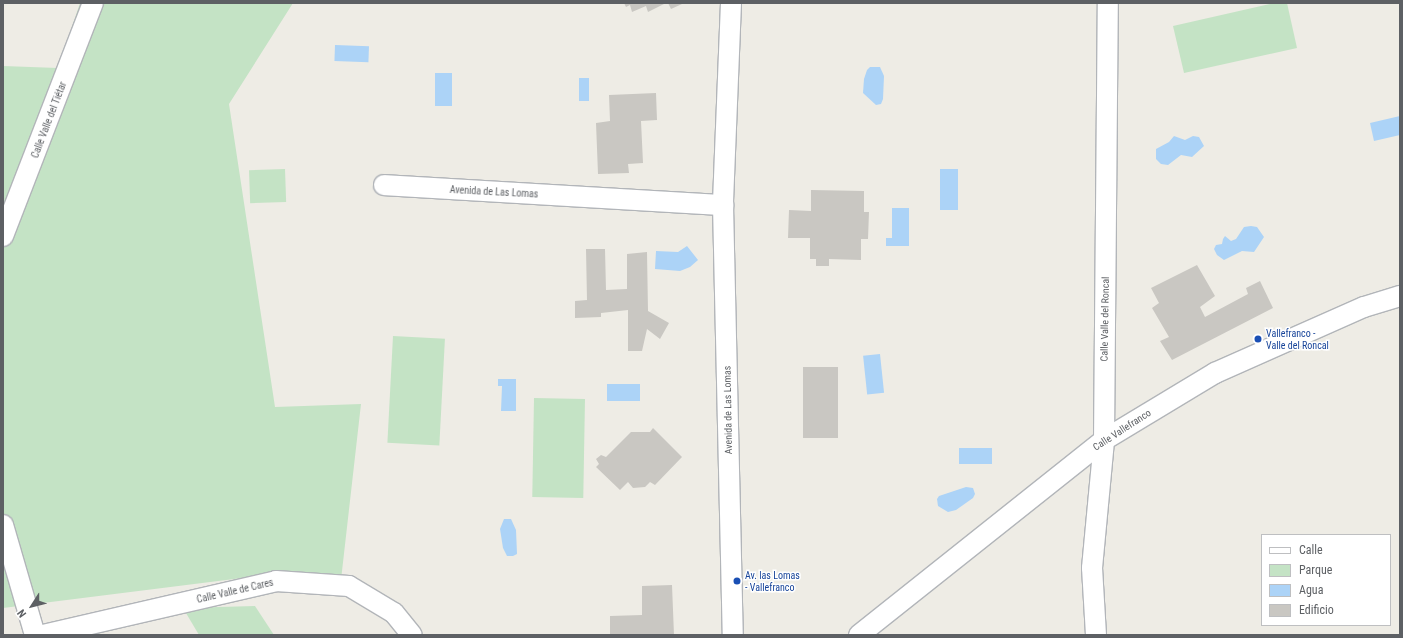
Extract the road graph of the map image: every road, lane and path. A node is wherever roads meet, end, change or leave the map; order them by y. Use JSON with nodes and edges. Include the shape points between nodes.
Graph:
{"nodes":[{"id":1,"x":93,"y":3,"type":"edge"},
{"id":2,"x":731,"y":3,"type":"edge"},
{"id":3,"x":1108,"y":3,"type":"edge"},
{"id":4,"x":384,"y":186,"type":"dead end"},
{"id":5,"x":723,"y":205,"type":"junction"},
{"id":6,"x":3,"y":236,"type":"edge"},
{"id":7,"x":1400,"y":296,"type":"edge"},
{"id":8,"x":1104,"y":440,"type":"junction"},
{"id":9,"x":3,"y":525,"type":"edge"},
{"id":10,"x":733,"y":625,"type":"edge"},
{"id":11,"x":36,"y":635,"type":"edge"},
{"id":12,"x":43,"y":635,"type":"edge"},
{"id":13,"x":412,"y":635,"type":"edge"},
{"id":14,"x":745,"y":635,"type":"edge"},
{"id":15,"x":859,"y":635,"type":"edge"},
{"id":16,"x":1096,"y":635,"type":"edge"}],
"edges":[{"from":1,"to":6,"type":"street","name":"Calle Valle del Tiétar"},
{"from":2,"to":5,"type":"street","name":"Avenida de Las Lomas"},
{"from":3,"to":8,"type":"street","name":"Calle Valle del Roncal"},
{"from":4,"to":5,"type":"street","name":"Avenida de Las Lomas"},
{"from":5,"to":10,"type":"street","name":"Avenida de Las Lomas"},
{"from":7,"to":8,"type":"street","name":"Calle Vallefranco","via":[[1364,307],[1215,373]]},
{"from":8,"to":15,"type":"street","name":"Calle Vallefranco"},
{"from":8,"to":16,"type":"street","name":"Calle Valle del Roncal","via":[[1092,568]]},
{"from":9,"to":11,"type":"street"},
{"from":10,"to":14,"type":"street","name":"Avenida de Las Lomas"},
{"from":12,"to":13,"type":"street","name":"Calle Valle de Cares","via":[[276,582],[349,586],[394,613]]}]}
